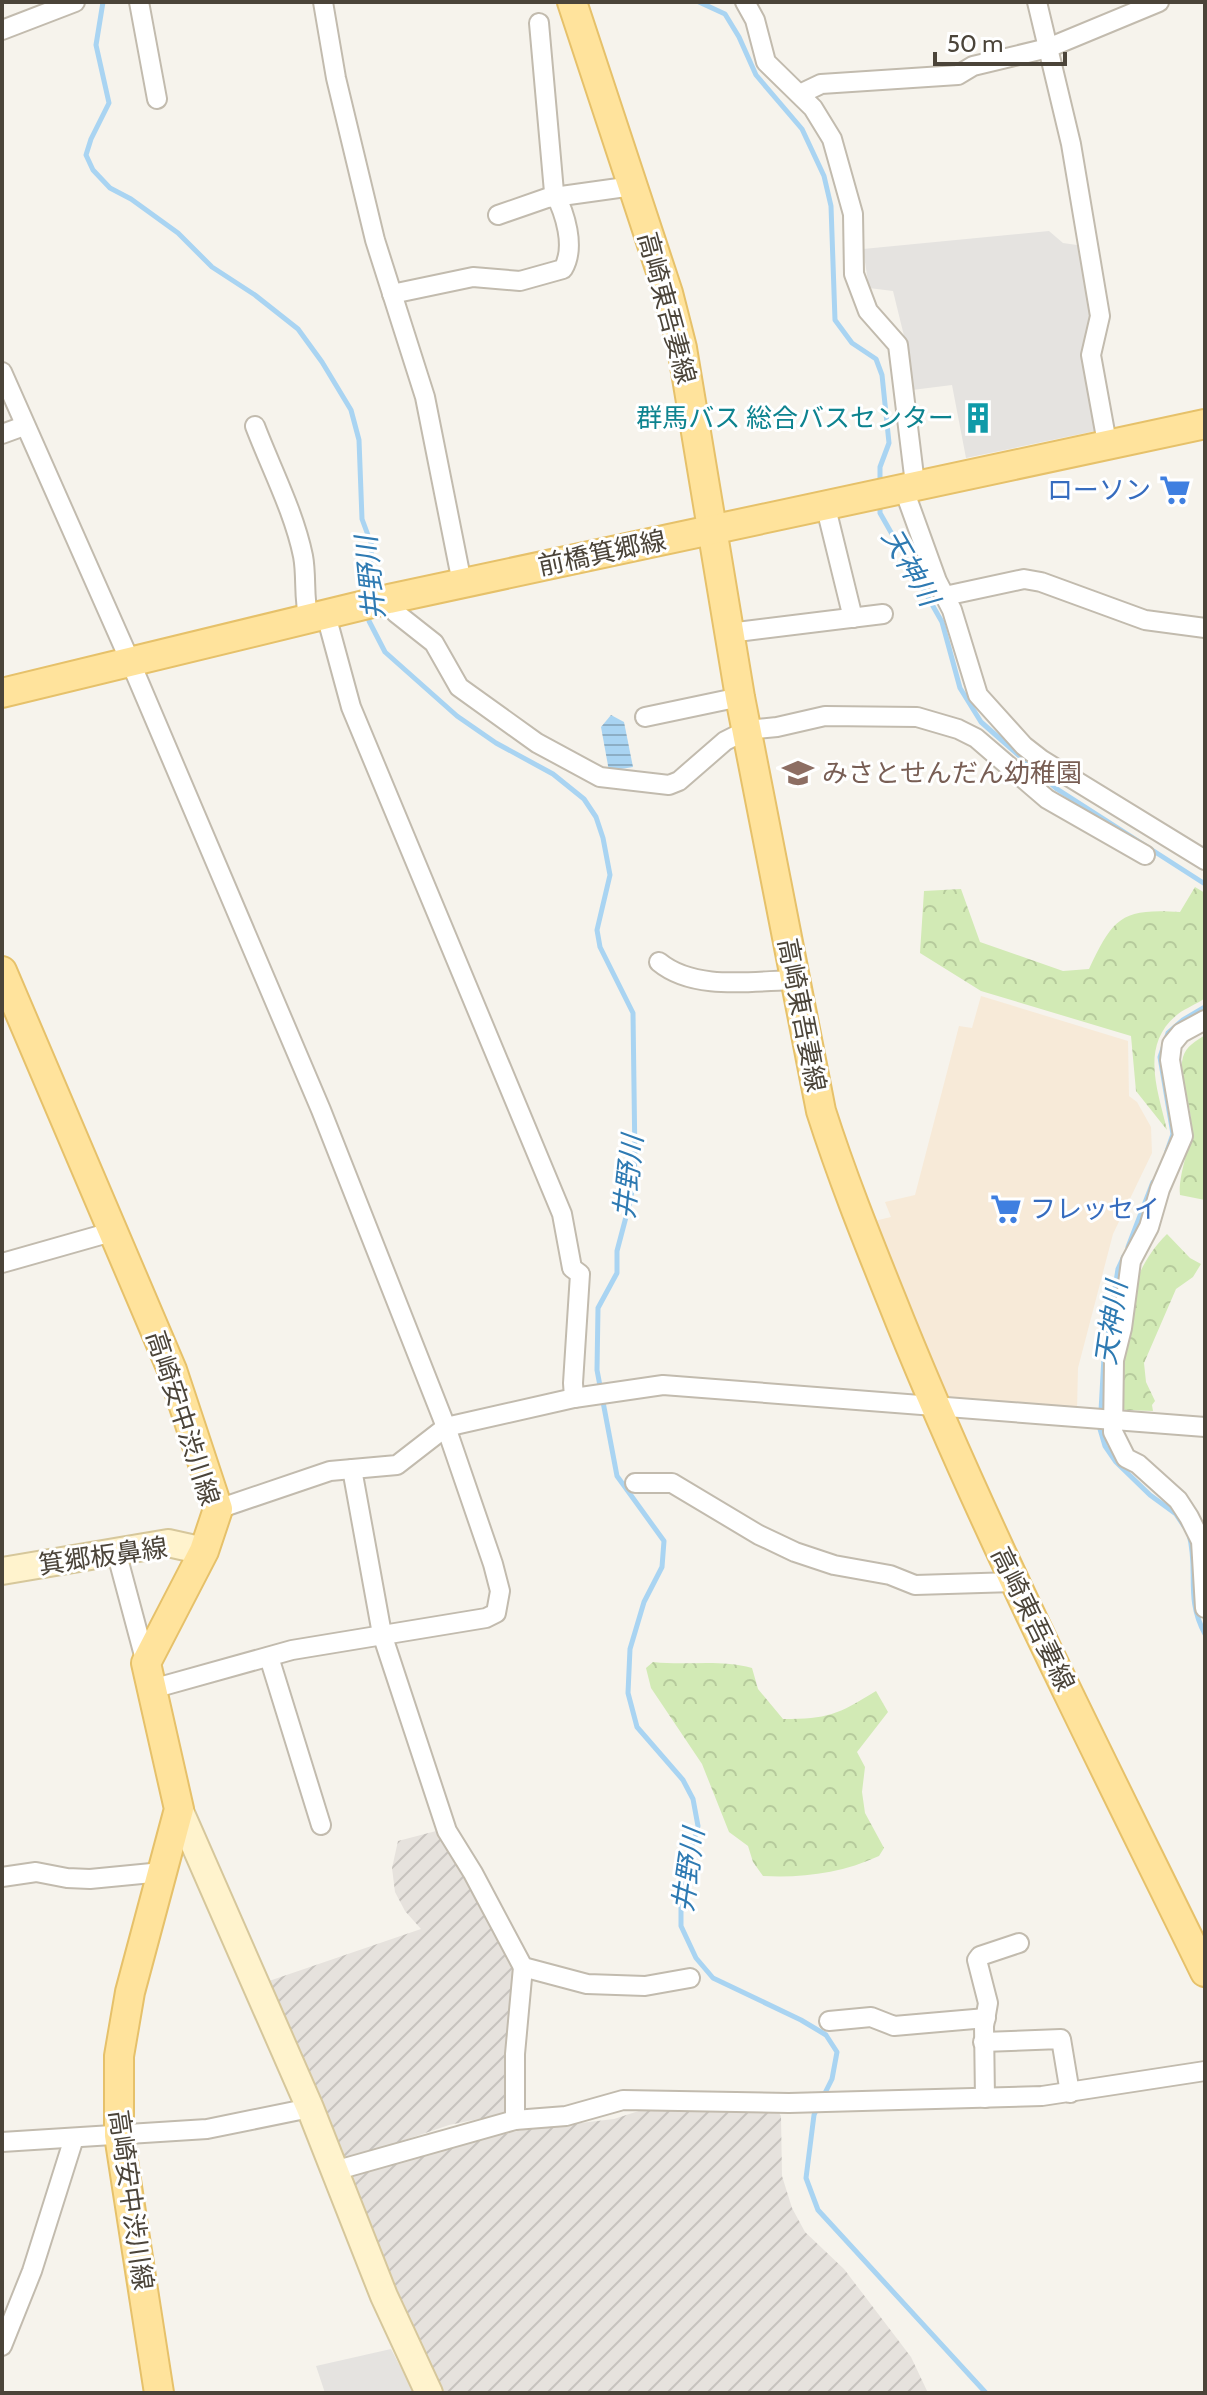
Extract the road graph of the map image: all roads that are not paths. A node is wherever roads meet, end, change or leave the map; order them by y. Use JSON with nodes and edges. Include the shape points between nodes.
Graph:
{"nodes":[{"id":1,"x":75,"y":2,"type":"edge"},
{"id":2,"x":139,"y":2,"type":"edge"},
{"id":3,"x":323,"y":2,"type":"edge"},
{"id":4,"x":572,"y":2,"type":"edge"},
{"id":5,"x":745,"y":2,"type":"edge"},
{"id":6,"x":1037,"y":2,"type":"edge"},
{"id":7,"x":1159,"y":2,"type":"edge"},
{"id":8,"x":539,"y":23,"type":"dead end"},
{"id":9,"x":2,"y":30,"type":"edge"},
{"id":10,"x":1048,"y":48,"type":"junction"},
{"id":11,"x":800,"y":94,"type":"junction"},
{"id":12,"x":157,"y":99,"type":"dead end"},
{"id":13,"x":633,"y":186,"type":"junction"},
{"id":14,"x":557,"y":198,"type":"junction"},
{"id":15,"x":498,"y":215,"type":"dead end"},
{"id":16,"x":392,"y":294,"type":"junction"},
{"id":17,"x":2,"y":372,"type":"edge"},
{"id":18,"x":1205,"y":424,"type":"edge"},
{"id":19,"x":24,"y":426,"type":"junction"},
{"id":20,"x":255,"y":426,"type":"dead end"},
{"id":21,"x":2,"y":434,"type":"edge"},
{"id":22,"x":1107,"y":443,"type":"junction"},
{"id":23,"x":897,"y":488,"type":"junction"},
{"id":24,"x":825,"y":504,"type":"junction"},
{"id":25,"x":712,"y":529,"type":"junction"},
{"id":26,"x":462,"y":583,"type":"junction"},
{"id":27,"x":945,"y":596,"type":"junction"},
{"id":28,"x":375,"y":602,"type":"junction"},
{"id":29,"x":883,"y":614,"type":"dead end"},
{"id":30,"x":318,"y":617,"type":"junction"},
{"id":31,"x":853,"y":618,"type":"junction"},
{"id":32,"x":1205,"y":628,"type":"edge"},
{"id":33,"x":729,"y":633,"type":"junction"},
{"id":34,"x":130,"y":661,"type":"junction"},
{"id":35,"x":2,"y":693,"type":"edge"},
{"id":36,"x":740,"y":697,"type":"junction"},
{"id":37,"x":645,"y":717,"type":"dead end"},
{"id":38,"x":747,"y":730,"type":"junction"},
{"id":39,"x":1111,"y":821,"type":"junction"},
{"id":40,"x":1145,"y":855,"type":"dead end"},
{"id":41,"x":1205,"y":860,"type":"edge"},
{"id":42,"x":659,"y":962,"type":"dead end"},
{"id":43,"x":2,"y":971,"type":"edge"},
{"id":44,"x":794,"y":980,"type":"junction"},
{"id":45,"x":1205,"y":1020,"type":"edge"},
{"id":46,"x":115,"y":1231,"type":"junction"},
{"id":47,"x":2,"y":1263,"type":"edge"},
{"id":48,"x":582,"y":1397,"type":"junction"},
{"id":49,"x":935,"y":1406,"type":"junction"},
{"id":50,"x":1112,"y":1421,"type":"junction"},
{"id":51,"x":446,"y":1427,"type":"junction"},
{"id":52,"x":1205,"y":1427,"type":"edge"},
{"id":53,"x":352,"y":1469,"type":"junction"},
{"id":54,"x":635,"y":1483,"type":"dead end"},
{"id":55,"x":218,"y":1509,"type":"junction"},
{"id":56,"x":116,"y":1551,"type":"junction"},
{"id":57,"x":204,"y":1551,"type":"junction"},
{"id":58,"x":3,"y":1568,"type":"edge"},
{"id":59,"x":1205,"y":1579,"type":"edge"},
{"id":60,"x":1014,"y":1582,"type":"junction"},
{"id":61,"x":1205,"y":1608,"type":"edge"},
{"id":62,"x":382,"y":1634,"type":"junction"},
{"id":63,"x":269,"y":1657,"type":"junction"},
{"id":64,"x":149,"y":1676,"type":"junction"},
{"id":65,"x":179,"y":1809,"type":"junction"},
{"id":66,"x":321,"y":1825,"type":"dead end"},
{"id":67,"x":162,"y":1872,"type":"junction"},
{"id":68,"x":2,"y":1877,"type":"edge"},
{"id":69,"x":1019,"y":1943,"type":"dead end"},
{"id":70,"x":523,"y":1967,"type":"junction"},
{"id":71,"x":1205,"y":1972,"type":"edge"},
{"id":72,"x":690,"y":1978,"type":"dead end"},
{"id":73,"x":986,"y":2018,"type":"junction"},
{"id":74,"x":829,"y":2021,"type":"dead end"},
{"id":75,"x":983,"y":2042,"type":"junction"},
{"id":76,"x":1205,"y":2071,"type":"edge"},
{"id":77,"x":1070,"y":2093,"type":"junction"},
{"id":78,"x":985,"y":2098,"type":"junction"},
{"id":79,"x":310,"y":2108,"type":"junction"},
{"id":80,"x":515,"y":2120,"type":"junction"},
{"id":81,"x":119,"y":2135,"type":"junction"},
{"id":82,"x":74,"y":2138,"type":"junction"},
{"id":83,"x":2,"y":2142,"type":"edge"},
{"id":84,"x":334,"y":2171,"type":"junction"},
{"id":85,"x":3,"y":2339,"type":"edge"},
{"id":86,"x":159,"y":2393,"type":"edge"},
{"id":87,"x":429,"y":2393,"type":"edge"}],
"edges":[{"from":1,"to":9,"type":"street"},
{"from":2,"to":12,"type":"street"},
{"from":3,"to":16,"type":"street","via":[[336,78]]},
{"from":4,"to":13,"type":"main road","name":"高崎東吾妻線"},
{"from":5,"to":11,"type":"street","via":[[766,62]]},
{"from":6,"to":10,"type":"street"},
{"from":7,"to":10,"type":"street"},
{"from":8,"to":14,"type":"street"},
{"from":10,"to":11,"type":"street","via":[[973,66],[958,75],[821,84]]},
{"from":10,"to":22,"type":"street","via":[[1071,144],[1100,316],[1091,355]]},
{"from":11,"to":23,"type":"street","via":[[832,139],[845,178],[853,214],[854,274],[868,311],[898,345]]},
{"from":13,"to":14,"type":"street"},
{"from":13,"to":25,"type":"main road","name":"高崎東吾妻線","via":[[682,348]]},
{"from":14,"to":15,"type":"street"},
{"from":14,"to":16,"type":"street","via":[[566,214],[568,260],[563,269],[520,281],[473,277]]},
{"from":16,"to":26,"type":"street","via":[[425,397]]},
{"from":17,"to":19,"type":"street"},
{"from":18,"to":22,"type":"main road","name":"前橋箕郷線"},
{"from":19,"to":21,"type":"street"},
{"from":19,"to":34,"type":"street"},
{"from":20,"to":30,"type":"street","via":[[303,557],[306,608]]},
{"from":22,"to":23,"type":"main road","name":"前橋箕郷線"},
{"from":23,"to":24,"type":"main road","name":"前橋箕郷線"},
{"from":23,"to":27,"type":"street"},
{"from":24,"to":25,"type":"main road","name":"前橋箕郷線"},
{"from":24,"to":31,"type":"street"},
{"from":25,"to":26,"type":"main road","name":"前橋箕郷線"},
{"from":25,"to":33,"type":"main road","name":"高崎東吾妻線"},
{"from":26,"to":28,"type":"main road","name":"前橋箕郷線"},
{"from":27,"to":32,"type":"street","via":[[1024,579],[1145,620]]},
{"from":27,"to":39,"type":"street","via":[[978,695],[1033,753]]},
{"from":28,"to":30,"type":"main road","name":"前橋箕郷線"},
{"from":28,"to":38,"type":"street","via":[[434,643],[459,687],[537,743],[594,775],[674,783],[725,741]]},
{"from":29,"to":31,"type":"street"},
{"from":30,"to":34,"type":"main road","name":"前橋箕郷線"},
{"from":30,"to":48,"type":"street","via":[[562,1214],[572,1268],[580,1274],[573,1383]]},
{"from":31,"to":33,"type":"street"},
{"from":33,"to":36,"type":"main road","name":"高崎東吾妻線"},
{"from":34,"to":35,"type":"main road","name":"前橋箕郷線"},
{"from":34,"to":51,"type":"street","via":[[321,1110]]},
{"from":36,"to":37,"type":"street"},
{"from":36,"to":38,"type":"main road","name":"高崎東吾妻線"},
{"from":38,"to":39,"type":"street","via":[[841,716],[904,716],[958,729],[976,738],[1047,799]]},
{"from":38,"to":44,"type":"main road","name":"高崎東吾妻線"},
{"from":39,"to":40,"type":"street"},
{"from":39,"to":41,"type":"street"},
{"from":42,"to":44,"type":"street","via":[[672,972],[726,982]]},
{"from":43,"to":46,"type":"main road","name":"高崎安中渋川線"},
{"from":44,"to":49,"type":"main road","name":"高崎東吾妻線","via":[[837,1162]]},
{"from":45,"to":50,"type":"street","via":[[1172,1044],[1183,1136],[1131,1261],[1114,1360]]},
{"from":46,"to":47,"type":"street"},
{"from":46,"to":55,"type":"main road","name":"高崎安中渋川線","via":[[172,1370]]},
{"from":48,"to":49,"type":"street","via":[[680,1385]]},
{"from":48,"to":51,"type":"street"},
{"from":49,"to":50,"type":"street"},
{"from":49,"to":60,"type":"main road","name":"高崎東吾妻線"},
{"from":50,"to":52,"type":"street"},
{"from":50,"to":59,"type":"street","via":[[1126,1458],[1178,1500],[1189,1517],[1201,1541]]},
{"from":51,"to":53,"type":"street","via":[[397,1465]]},
{"from":51,"to":62,"type":"street","via":[[493,1564],[500,1591],[496,1613]]},
{"from":53,"to":55,"type":"street","via":[[312,1475]]},
{"from":53,"to":62,"type":"street"},
{"from":54,"to":60,"type":"street","via":[[672,1483],[759,1535],[834,1565],[915,1585]]},
{"from":55,"to":57,"type":"main road","name":"高崎安中渋川線"},
{"from":56,"to":57,"type":"street","name":"箕郷板鼻線","via":[[168,1543]]},
{"from":56,"to":58,"type":"street","name":"箕郷板鼻線"},
{"from":56,"to":64,"type":"street"},
{"from":57,"to":64,"type":"main road","name":"高崎安中渋川線"},
{"from":59,"to":61,"type":"street"},
{"from":60,"to":71,"type":"main road","name":"高崎東吾妻線"},
{"from":62,"to":63,"type":"street"},
{"from":62,"to":70,"type":"street","via":[[447,1831]]},
{"from":63,"to":64,"type":"street"},
{"from":63,"to":66,"type":"street"},
{"from":64,"to":65,"type":"main road","name":"高崎安中渋川線"},
{"from":65,"to":67,"type":"main road","name":"高崎安中渋川線"},
{"from":65,"to":79,"type":"street"},
{"from":67,"to":68,"type":"street","via":[[90,1879],[36,1872]]},
{"from":67,"to":81,"type":"main road","name":"高崎安中渋川線","via":[[122,2025]]},
{"from":69,"to":73,"type":"street","via":[[977,1960],[988,2003]]},
{"from":70,"to":72,"type":"street","via":[[587,1984],[645,1986]]},
{"from":70,"to":80,"type":"street"},
{"from":73,"to":74,"type":"street","via":[[894,2026],[871,2017]]},
{"from":73,"to":75,"type":"street"},
{"from":75,"to":77,"type":"street","via":[[1061,2039]]},
{"from":75,"to":78,"type":"street"},
{"from":76,"to":77,"type":"street"},
{"from":77,"to":78,"type":"street"},
{"from":78,"to":80,"type":"street","via":[[639,2099],[566,2116]]},
{"from":79,"to":81,"type":"street","via":[[236,2125]]},
{"from":79,"to":84,"type":"street"},
{"from":80,"to":84,"type":"street"},
{"from":81,"to":82,"type":"street"},
{"from":81,"to":86,"type":"main road","name":"高崎安中渋川線"},
{"from":82,"to":83,"type":"street"},
{"from":82,"to":85,"type":"street","via":[[32,2271]]},
{"from":84,"to":87,"type":"street"}]}
